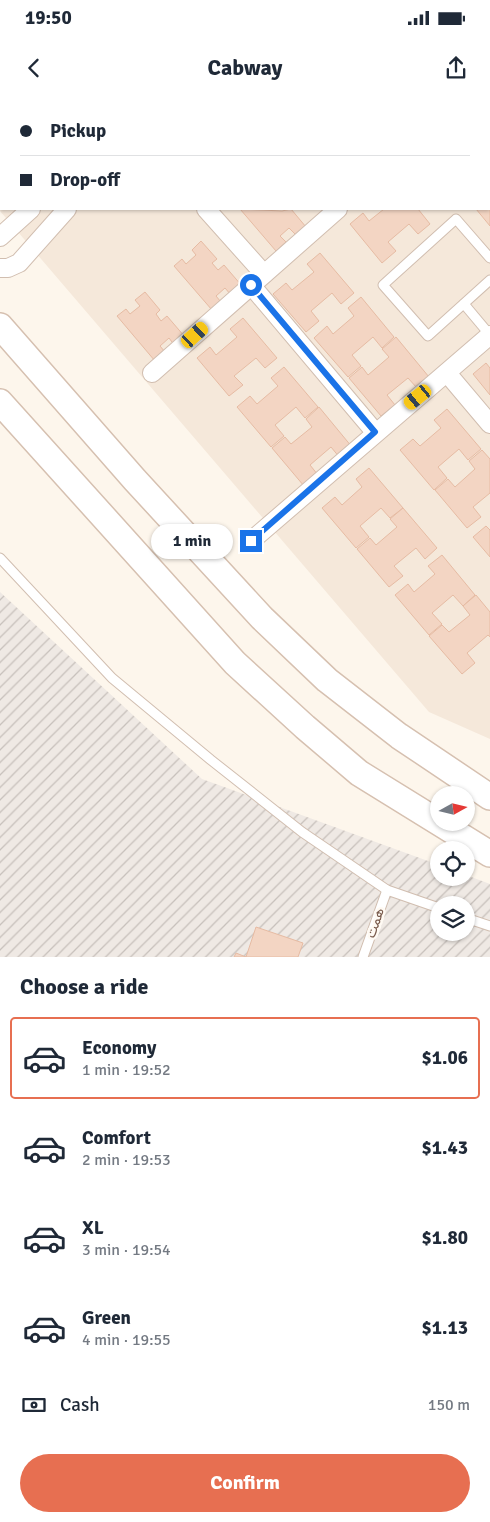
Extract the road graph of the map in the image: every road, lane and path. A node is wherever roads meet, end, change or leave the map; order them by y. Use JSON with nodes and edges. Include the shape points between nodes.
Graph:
{"nodes":[{"id":1,"x":30,"y":210,"type":"edge"},
{"id":2,"x":66,"y":210,"type":"edge"},
{"id":3,"x":207,"y":210,"type":"edge"},
{"id":4,"x":337,"y":210,"type":"edge"},
{"id":5,"x":0,"y":237,"type":"edge"},
{"id":6,"x":490,"y":258,"type":"edge"},
{"id":7,"x":0,"y":268,"type":"edge"},
{"id":8,"x":258,"y":280,"type":"junction"},
{"id":9,"x":490,"y":280,"type":"edge"},
{"id":10,"x":464,"y":304,"type":"junction"},
{"id":11,"x":0,"y":326,"type":"edge"},
{"id":12,"x":490,"y":335,"type":"edge"},
{"id":13,"x":152,"y":373,"type":"dead end"},
{"id":14,"x":448,"y":373,"type":"junction"},
{"id":15,"x":0,"y":402,"type":"edge"},
{"id":16,"x":490,"y":424,"type":"edge"},
{"id":17,"x":375,"y":432,"type":"junction"},
{"id":18,"x":251,"y":541,"type":"dead end"},
{"id":19,"x":0,"y":558,"type":"edge"},
{"id":20,"x":490,"y":797,"type":"edge"},
{"id":21,"x":490,"y":854,"type":"edge"},
{"id":22,"x":387,"y":890,"type":"junction"},
{"id":23,"x":430,"y":905,"type":"edge"},
{"id":24,"x":475,"y":921,"type":"edge"},
{"id":25,"x":490,"y":926,"type":"edge"},
{"id":26,"x":363,"y":957,"type":"edge"}],
"edges":[{"from":1,"to":5,"type":"street"},
{"from":2,"to":7,"type":"street","via":[[19,263]]},
{"from":3,"to":8,"type":"street"},
{"from":4,"to":8,"type":"street"},
{"from":6,"to":10,"type":"lane","via":[[456,219],[383,285],[428,336]]},
{"from":8,"to":13,"type":"street"},
{"from":8,"to":17,"type":"street"},
{"from":9,"to":10,"type":"lane"},
{"from":10,"to":12,"type":"lane"},
{"from":11,"to":20,"type":"street","via":[[134,480],[262,618],[327,680],[399,736]]},
{"from":12,"to":14,"type":"street"},
{"from":14,"to":16,"type":"street"},
{"from":14,"to":17,"type":"street"},
{"from":15,"to":21,"type":"street","via":[[235,663],[359,773]]},
{"from":17,"to":18,"type":"street"},
{"from":19,"to":22,"type":"lane","via":[[112,678],[302,832]]},
{"from":22,"to":23,"type":"lane"},
{"from":22,"to":26,"type":"lane","name":"همت"},
{"from":24,"to":25,"type":"lane"}]}
